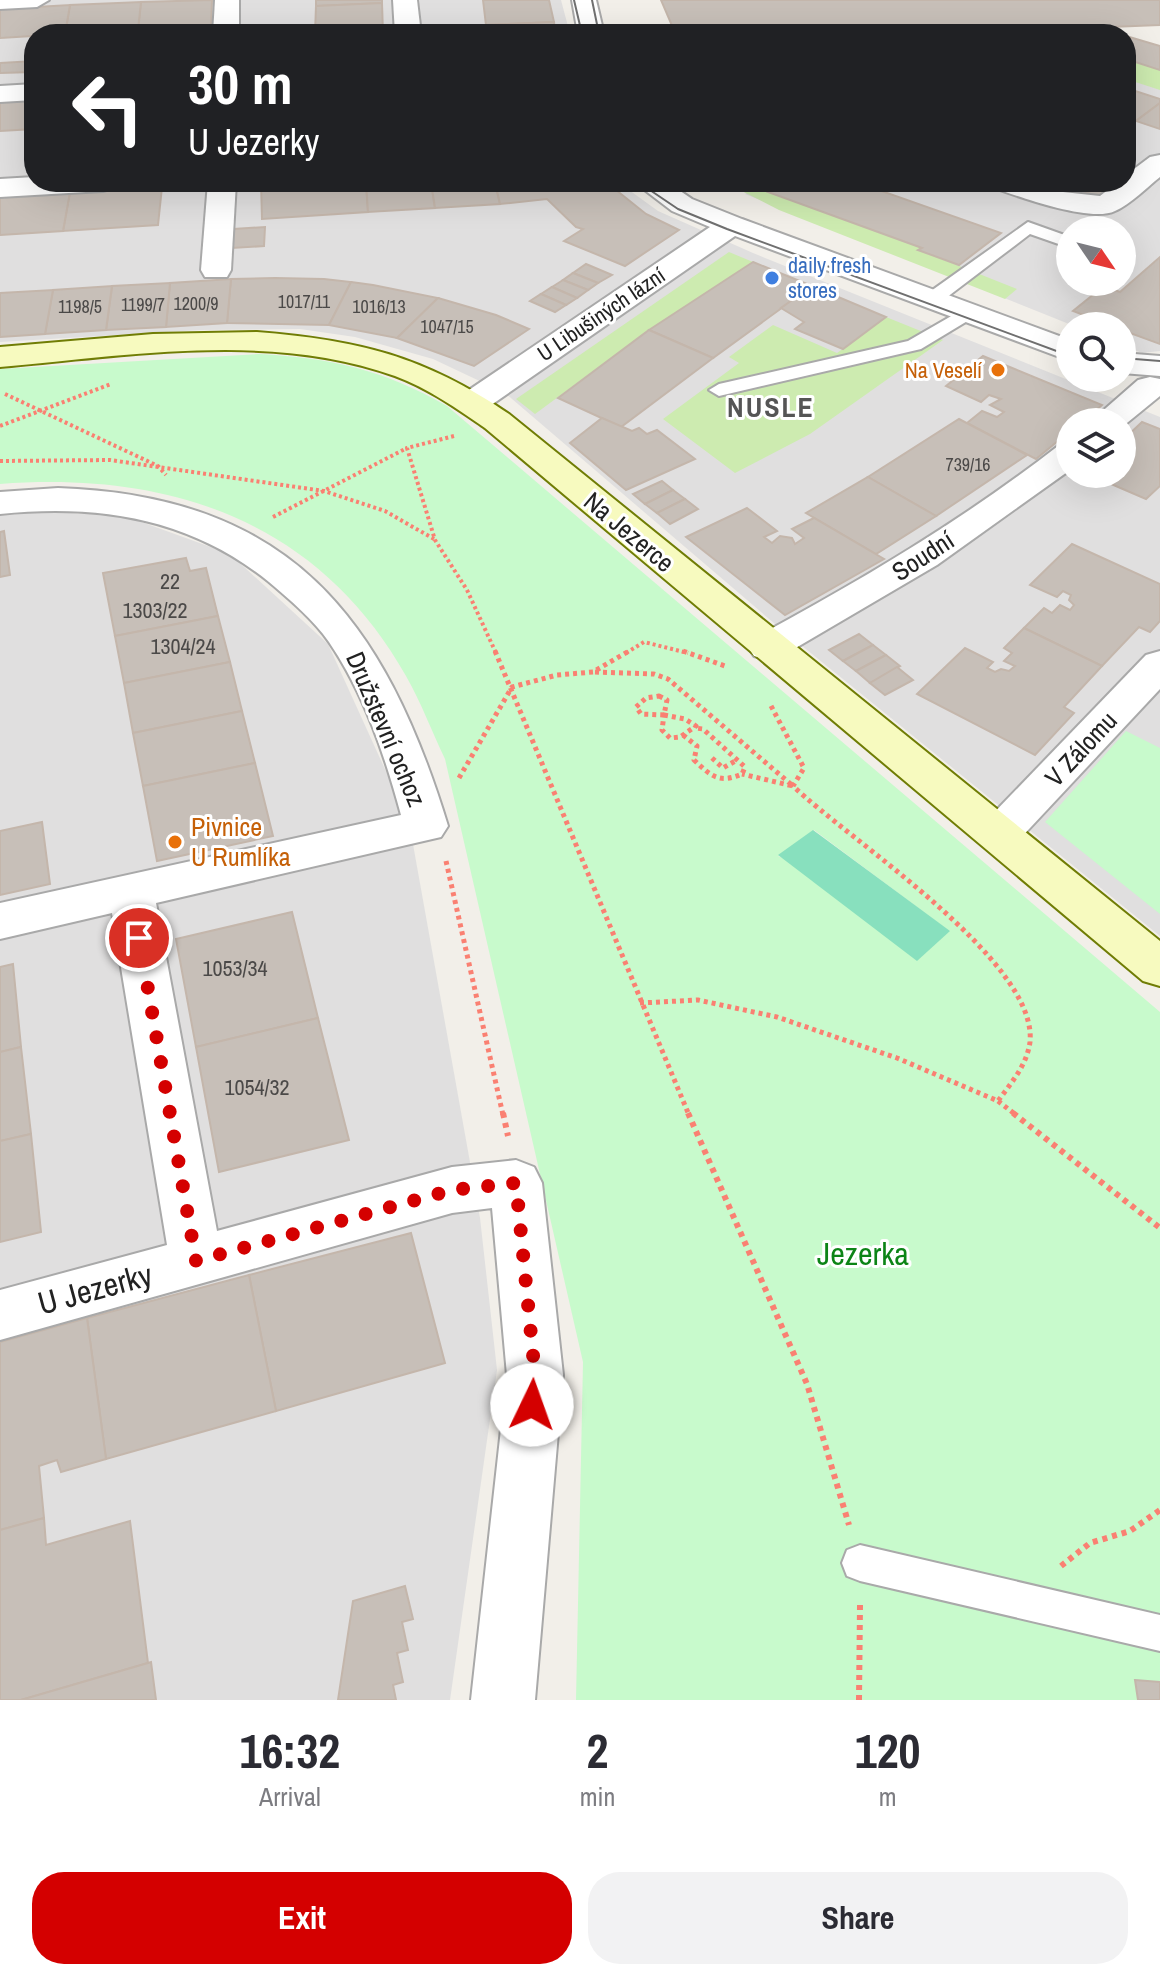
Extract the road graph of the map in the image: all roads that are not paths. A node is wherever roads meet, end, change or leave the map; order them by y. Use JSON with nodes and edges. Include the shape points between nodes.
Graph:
{"nodes":[{"id":1,"x":37,"y":0,"type":"edge"},
{"id":2,"x":227,"y":0,"type":"edge"},
{"id":3,"x":405,"y":0,"type":"edge"},
{"id":4,"x":584,"y":0,"type":"edge"},
{"id":5,"x":0,"y":2,"type":"edge"},
{"id":6,"x":226,"y":24,"type":"edge"},
{"id":7,"x":407,"y":24,"type":"edge"},
{"id":8,"x":589,"y":24,"type":"edge"},
{"id":9,"x":24,"y":93,"type":"edge"},
{"id":10,"x":0,"y":94,"type":"edge"},
{"id":11,"x":1136,"y":154,"type":"edge"},
{"id":12,"x":1160,"y":162,"type":"edge"},
{"id":13,"x":1136,"y":181,"type":"edge"},
{"id":14,"x":24,"y":187,"type":"edge"},
{"id":15,"x":0,"y":188,"type":"edge"},
{"id":16,"x":221,"y":192,"type":"edge"},
{"id":17,"x":663,"y":192,"type":"edge"},
{"id":18,"x":1035,"y":192,"type":"edge"},
{"id":19,"x":1122,"y":192,"type":"edge"},
{"id":20,"x":732,"y":225,"type":"junction"},
{"id":21,"x":1056,"y":238,"type":"edge"},
{"id":22,"x":216,"y":270,"type":"dead end"},
{"id":23,"x":931,"y":300,"type":"junction"},
{"id":24,"x":967,"y":313,"type":"junction"},
{"id":25,"x":1056,"y":346,"type":"edge"},
{"id":26,"x":0,"y":357,"type":"edge"},
{"id":27,"x":1147,"y":374,"type":"edge"},
{"id":28,"x":719,"y":390,"type":"dead end"},
{"id":29,"x":472,"y":403,"type":"junction"},
{"id":30,"x":1119,"y":408,"type":"edge"},
{"id":31,"x":1056,"y":464,"type":"edge"},
{"id":32,"x":0,"y":503,"type":"edge"},
{"id":33,"x":768,"y":647,"type":"junction"},
{"id":34,"x":1160,"y":664,"type":"edge"},
{"id":35,"x":1001,"y":832,"type":"junction"},
{"id":36,"x":131,"y":891,"type":"junction"},
{"id":37,"x":0,"y":921,"type":"edge"},
{"id":38,"x":1160,"y":968,"type":"edge"},
{"id":39,"x":196,"y":1261,"type":"junction"},
{"id":40,"x":0,"y":1315,"type":"edge"},
{"id":41,"x":860,"y":1563,"type":"road end"},
{"id":42,"x":1160,"y":1633,"type":"edge"},
{"id":43,"x":503,"y":1700,"type":"edge"}],
"edges":[{"from":1,"to":5,"type":"street"},
{"from":2,"to":6,"type":"street"},
{"from":3,"to":7,"type":"street"},
{"from":4,"to":8,"type":"street"},
{"from":9,"to":10,"type":"street"},
{"from":11,"to":12,"type":"street"},
{"from":12,"to":13,"type":"street"},
{"from":14,"to":15,"type":"street"},
{"from":16,"to":22,"type":"street"},
{"from":17,"to":20,"type":"street"},
{"from":18,"to":19,"type":"street","via":[[1106,205]]},
{"from":20,"to":23,"type":"street"},
{"from":20,"to":29,"type":"street","name":"U Libušiných lázní"},
{"from":21,"to":23,"type":"lane","via":[[1028,227]]},
{"from":23,"to":24,"type":"street"},
{"from":24,"to":25,"type":"street"},
{"from":24,"to":28,"type":"lane","via":[[914,345]]},
{"from":26,"to":29,"type":"street","name":"Na Jezerce","via":[[201,344],[298,345],[382,361]]},
{"from":27,"to":30,"type":"street"},
{"from":29,"to":33,"type":"street","name":"Na Jezerce"},
{"from":31,"to":33,"type":"street","name":"Soudní","via":[[915,562]]},
{"from":32,"to":36,"type":"street","name":"Družstevní ochoz","via":[[57,501],[171,514],[232,538],[300,588],[345,636],[376,693],[424,818]]},
{"from":33,"to":35,"type":"street","name":"Na Jezerce"},
{"from":34,"to":35,"type":"street","name":"V Zálomu"},
{"from":35,"to":38,"type":"street","name":"Na Jezerce"},
{"from":36,"to":37,"type":"street"},
{"from":36,"to":39,"type":"street"},
{"from":39,"to":40,"type":"street","name":"U Jezerky"},
{"from":39,"to":43,"type":"street","name":"U Jezerky","via":[[452,1190],[516,1183],[535,1375]]},
{"from":41,"to":42,"type":"lane"}]}
